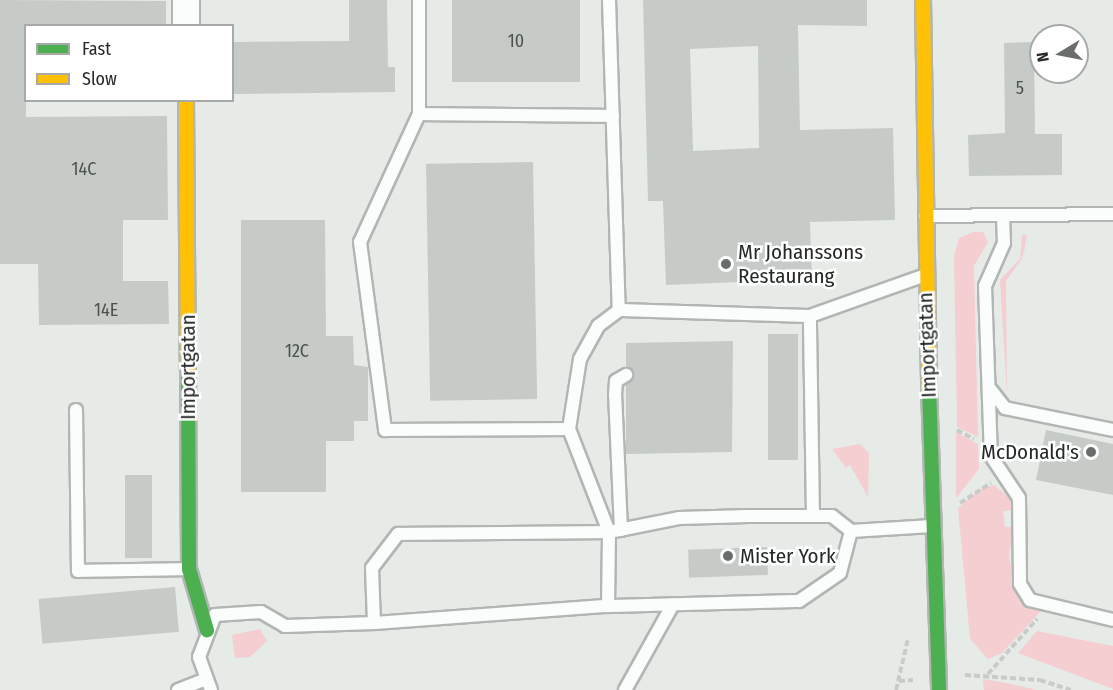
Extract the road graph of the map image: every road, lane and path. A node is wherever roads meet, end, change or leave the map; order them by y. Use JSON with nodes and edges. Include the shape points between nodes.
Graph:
{"nodes":[{"id":1,"x":186,"y":0,"type":"edge"},
{"id":2,"x":419,"y":0,"type":"edge"},
{"id":3,"x":609,"y":0,"type":"edge"},
{"id":4,"x":923,"y":0,"type":"edge"},
{"id":5,"x":186,"y":24,"type":"edge"},
{"id":6,"x":186,"y":102,"type":"edge"},
{"id":7,"x":419,"y":114,"type":"junction"},
{"id":8,"x":613,"y":116,"type":"junction"},
{"id":9,"x":1113,"y":214,"type":"edge"},
{"id":10,"x":1003,"y":215,"type":"junction"},
{"id":11,"x":924,"y":216,"type":"junction"},
{"id":12,"x":926,"y":276,"type":"junction"},
{"id":13,"x":619,"y":310,"type":"junction"},
{"id":14,"x":810,"y":316,"type":"junction"},
{"id":15,"x":626,"y":375,"type":"dead end"},
{"id":16,"x":989,"y":386,"type":"junction"},
{"id":17,"x":75,"y":410,"type":"dead end"},
{"id":18,"x":569,"y":429,"type":"junction"},
{"id":19,"x":1113,"y":430,"type":"edge"},
{"id":20,"x":1005,"y":479,"type":"junction"},
{"id":21,"x":955,"y":507,"type":"dead end"},
{"id":22,"x":813,"y":516,"type":"junction"},
{"id":23,"x":932,"y":526,"type":"junction"},
{"id":24,"x":615,"y":531,"type":"junction"},
{"id":25,"x":851,"y":531,"type":"junction"},
{"id":26,"x":189,"y":569,"type":"junction"},
{"id":27,"x":673,"y":604,"type":"junction"},
{"id":28,"x":608,"y":606,"type":"junction"},
{"id":29,"x":1049,"y":606,"type":"junction"},
{"id":30,"x":1113,"y":620,"type":"edge"},
{"id":31,"x":374,"y":623,"type":"junction"},
{"id":32,"x":207,"y":630,"type":"junction"},
{"id":33,"x":988,"y":674,"type":"junction"},
{"id":34,"x":939,"y":684,"type":"edge"},
{"id":35,"x":208,"y":685,"type":"edge"},
{"id":36,"x":178,"y":690,"type":"edge"},
{"id":37,"x":625,"y":690,"type":"edge"},
{"id":38,"x":896,"y":690,"type":"edge"},
{"id":39,"x":1070,"y":690,"type":"edge"}],
"edges":[{"from":1,"to":5,"type":"street"},
{"from":2,"to":7,"type":"lane"},
{"from":3,"to":8,"type":"lane"},
{"from":4,"to":11,"type":"street","name":"Importgatan"},
{"from":6,"to":26,"type":"street","name":"Importgatan"},
{"from":7,"to":8,"type":"lane"},
{"from":7,"to":18,"type":"lane","via":[[360,242],[385,430]]},
{"from":8,"to":13,"type":"lane"},
{"from":9,"to":10,"type":"lane"},
{"from":10,"to":11,"type":"lane"},
{"from":10,"to":16,"type":"lane","via":[[1004,243],[985,286]]},
{"from":11,"to":12,"type":"street","name":"Importgatan"},
{"from":12,"to":14,"type":"lane"},
{"from":12,"to":23,"type":"street","name":"Importgatan"},
{"from":13,"to":14,"type":"lane"},
{"from":13,"to":18,"type":"lane","via":[[598,326],[580,359]]},
{"from":14,"to":22,"type":"lane"},
{"from":15,"to":24,"type":"lane","via":[[616,381]]},
{"from":16,"to":19,"type":"lane","via":[[1005,408]]},
{"from":16,"to":20,"type":"lane","via":[[991,456]]},
{"from":17,"to":26,"type":"lane","via":[[78,571]]},
{"from":18,"to":24,"type":"lane"},
{"from":20,"to":21,"type":"path","via":[[977,489]]},
{"from":20,"to":29,"type":"lane","via":[[1020,498],[1020,584],[1030,600]]},
{"from":22,"to":24,"type":"lane","via":[[679,518]]},
{"from":22,"to":25,"type":"lane","via":[[832,516]]},
{"from":23,"to":25,"type":"lane"},
{"from":23,"to":34,"type":"street","name":"Importgatan"},
{"from":24,"to":28,"type":"lane"},
{"from":24,"to":31,"type":"lane","via":[[398,534],[372,568]]},
{"from":25,"to":27,"type":"lane","via":[[840,573],[799,601]]},
{"from":26,"to":32,"type":"street","name":"Importgatan"},
{"from":27,"to":28,"type":"lane"},
{"from":27,"to":37,"type":"lane"},
{"from":28,"to":31,"type":"lane"},
{"from":29,"to":30,"type":"lane"},
{"from":29,"to":33,"type":"path"},
{"from":31,"to":32,"type":"lane","via":[[285,626],[261,612],[236,610],[215,615]]},
{"from":32,"to":35,"type":"lane","via":[[199,657]]},
{"from":33,"to":34,"type":"path"},
{"from":33,"to":39,"type":"path"},
{"from":34,"to":38,"type":"path","via":[[898,681]]},
{"from":35,"to":36,"type":"lane"}]}
